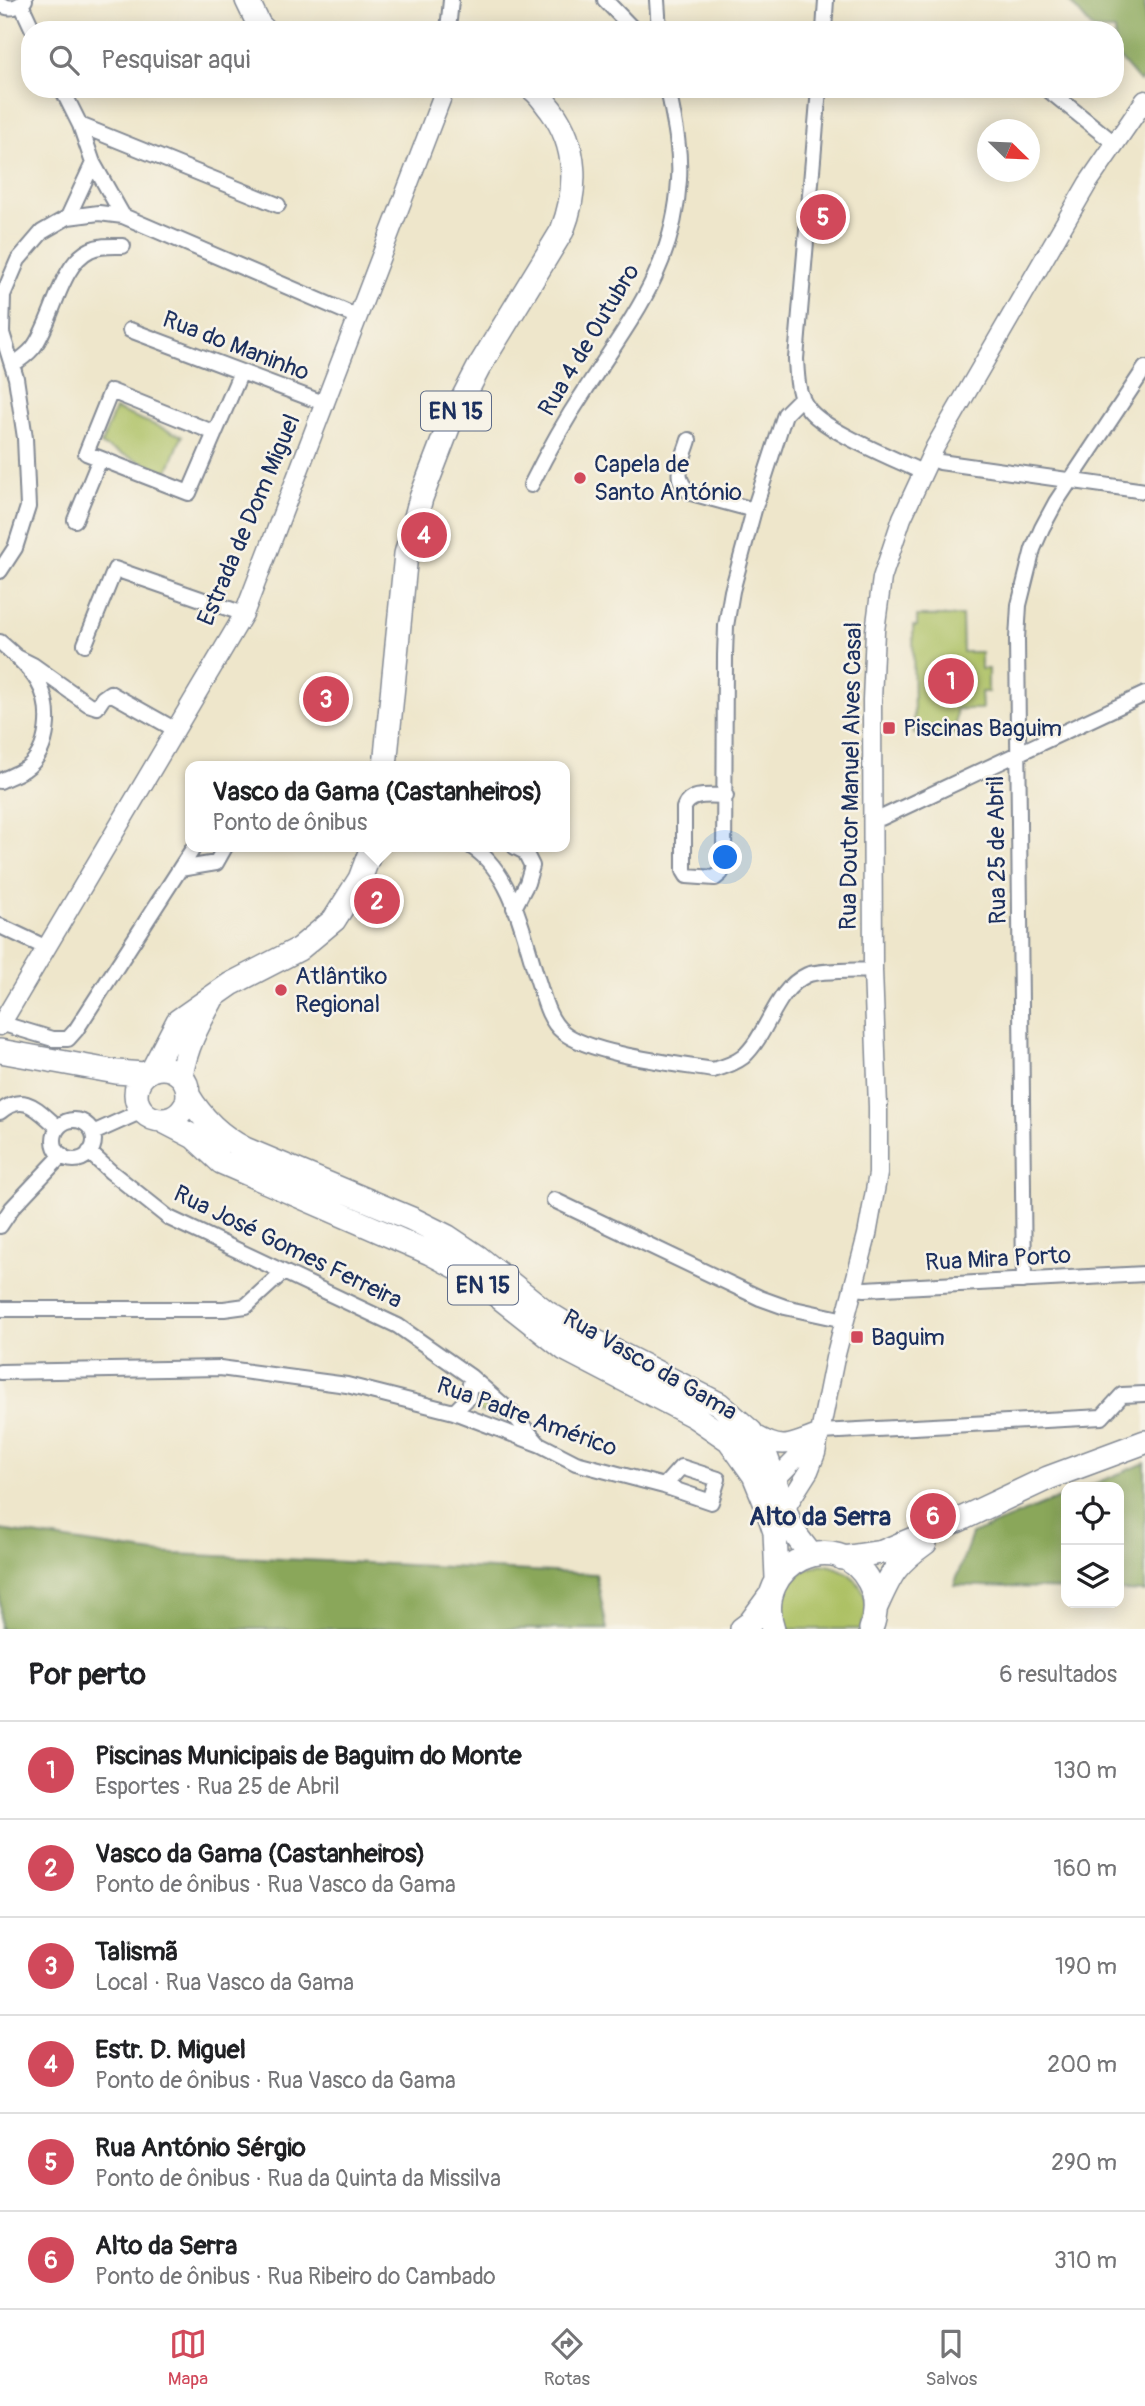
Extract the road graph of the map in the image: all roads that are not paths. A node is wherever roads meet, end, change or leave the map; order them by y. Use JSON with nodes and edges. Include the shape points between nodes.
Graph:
{"nodes":[{"id":1,"x":247,"y":0,"type":"edge"},
{"id":2,"x":451,"y":0,"type":"edge"},
{"id":3,"x":605,"y":0,"type":"edge"},
{"id":4,"x":657,"y":0,"type":"edge"},
{"id":5,"x":826,"y":0,"type":"edge"},
{"id":6,"x":23,"y":2,"type":"edge"},
{"id":7,"x":0,"y":4,"type":"edge"},
{"id":8,"x":30,"y":21,"type":"edge"},
{"id":9,"x":257,"y":21,"type":"edge"},
{"id":10,"x":449,"y":21,"type":"edge"},
{"id":11,"x":625,"y":21,"type":"edge"},
{"id":12,"x":658,"y":21,"type":"edge"},
{"id":13,"x":825,"y":21,"type":"edge"},
{"id":14,"x":66,"y":98,"type":"edge"},
{"id":15,"x":442,"y":98,"type":"edge"},
{"id":16,"x":540,"y":98,"type":"edge"},
{"id":17,"x":670,"y":98,"type":"edge"},
{"id":18,"x":818,"y":98,"type":"edge"},
{"id":19,"x":1058,"y":98,"type":"edge"},
{"id":20,"x":1145,"y":100,"type":"edge"},
{"id":21,"x":80,"y":125,"type":"junction"},
{"id":22,"x":1114,"y":143,"type":"junction"},
{"id":23,"x":93,"y":163,"type":"junction"},
{"id":24,"x":278,"y":205,"type":"dead end"},
{"id":25,"x":123,"y":216,"type":"junction"},
{"id":26,"x":68,"y":217,"type":"junction"},
{"id":27,"x":123,"y":246,"type":"dead end"},
{"id":28,"x":358,"y":317,"type":"junction"},
{"id":29,"x":130,"y":330,"type":"dead end"},
{"id":30,"x":12,"y":365,"type":"junction"},
{"id":31,"x":1145,"y":368,"type":"edge"},
{"id":32,"x":241,"y":372,"type":"junction"},
{"id":33,"x":802,"y":397,"type":"junction"},
{"id":34,"x":326,"y":404,"type":"junction"},
{"id":35,"x":215,"y":433,"type":"junction"},
{"id":36,"x":690,"y":440,"type":"dead end"},
{"id":37,"x":100,"y":459,"type":"junction"},
{"id":38,"x":926,"y":465,"type":"junction"},
{"id":39,"x":1071,"y":481,"type":"junction"},
{"id":40,"x":531,"y":485,"type":"dead end"},
{"id":41,"x":1145,"y":491,"type":"edge"},
{"id":42,"x":754,"y":510,"type":"junction"},
{"id":43,"x":75,"y":520,"type":"dead end"},
{"id":44,"x":0,"y":571,"type":"edge"},
{"id":45,"x":244,"y":614,"type":"junction"},
{"id":46,"x":0,"y":642,"type":"edge"},
{"id":47,"x":85,"y":643,"type":"dead end"},
{"id":48,"x":18,"y":657,"type":"junction"},
{"id":49,"x":1145,"y":694,"type":"edge"},
{"id":50,"x":176,"y":730,"type":"junction"},
{"id":51,"x":1019,"y":753,"type":"junction"},
{"id":52,"x":385,"y":761,"type":"edge"},
{"id":53,"x":0,"y":781,"type":"edge"},
{"id":54,"x":726,"y":796,"type":"junction"},
{"id":55,"x":872,"y":820,"type":"junction"},
{"id":56,"x":191,"y":852,"type":"edge"},
{"id":57,"x":222,"y":852,"type":"edge"},
{"id":58,"x":370,"y":852,"type":"edge"},
{"id":59,"x":478,"y":852,"type":"edge"},
{"id":60,"x":525,"y":852,"type":"edge"},
{"id":61,"x":180,"y":869,"type":"junction"},
{"id":62,"x":514,"y":908,"type":"junction"},
{"id":63,"x":0,"y":926,"type":"edge"},
{"id":64,"x":47,"y":948,"type":"junction"},
{"id":65,"x":873,"y":970,"type":"junction"},
{"id":66,"x":215,"y":995,"type":"junction"},
{"id":67,"x":0,"y":1020,"type":"edge"},
{"id":68,"x":1,"y":1054,"type":"edge"},
{"id":69,"x":185,"y":1085,"type":"junction"},
{"id":70,"x":147,"y":1093,"type":"junction"},
{"id":71,"x":0,"y":1112,"type":"edge"},
{"id":72,"x":58,"y":1127,"type":"junction"},
{"id":73,"x":93,"y":1133,"type":"junction"},
{"id":74,"x":89,"y":1152,"type":"junction"},
{"id":75,"x":62,"y":1155,"type":"junction"},
{"id":76,"x":554,"y":1200,"type":"dead end"},
{"id":77,"x":0,"y":1226,"type":"edge"},
{"id":78,"x":282,"y":1273,"type":"junction"},
{"id":79,"x":1145,"y":1274,"type":"edge"},
{"id":80,"x":1024,"y":1281,"type":"junction"},
{"id":81,"x":854,"y":1288,"type":"junction"},
{"id":82,"x":0,"y":1309,"type":"edge"},
{"id":83,"x":845,"y":1320,"type":"junction"},
{"id":84,"x":0,"y":1371,"type":"edge"},
{"id":85,"x":471,"y":1377,"type":"junction"},
{"id":86,"x":1144,"y":1394,"type":"edge"},
{"id":87,"x":454,"y":1412,"type":"junction"},
{"id":88,"x":711,"y":1427,"type":"junction"},
{"id":89,"x":751,"y":1432,"type":"junction"},
{"id":90,"x":821,"y":1432,"type":"junction"},
{"id":91,"x":1145,"y":1442,"type":"edge"},
{"id":92,"x":541,"y":1445,"type":"junction"},
{"id":93,"x":775,"y":1480,"type":"junction"},
{"id":94,"x":799,"y":1484,"type":"junction"},
{"id":95,"x":664,"y":1486,"type":"dead end"},
{"id":96,"x":775,"y":1506,"type":"junction"},
{"id":97,"x":960,"y":1520,"type":"junction"},
{"id":98,"x":811,"y":1555,"type":"junction"},
{"id":99,"x":842,"y":1558,"type":"junction"},
{"id":100,"x":773,"y":1588,"type":"junction"},
{"id":101,"x":873,"y":1618,"type":"edge"},
{"id":102,"x":742,"y":1629,"type":"edge"},
{"id":103,"x":773,"y":1629,"type":"edge"}],
"edges":[{"from":1,"to":9,"type":"main road"},
{"from":2,"to":10,"type":"street"},
{"from":3,"to":11,"type":"street"},
{"from":4,"to":12,"type":"street"},
{"from":5,"to":13,"type":"street"},
{"from":6,"to":7,"type":"street","via":[[10,8]]},
{"from":6,"to":8,"type":"street"},
{"from":14,"to":21,"type":"street"},
{"from":15,"to":28,"type":"street","name":"Estrada de Dom Miguel"},
{"from":16,"to":52,"type":"main road","number":"EN 15","via":[[563,131],[572,158],[569,214],[479,367],[449,425],[421,498],[406,554]]},
{"from":17,"to":40,"type":"street","name":"Rua 4 de Outubro","via":[[680,178],[670,240],[636,316],[576,404]]},
{"from":18,"to":33,"type":"street","via":[[796,359]]},
{"from":19,"to":22,"type":"street"},
{"from":20,"to":22,"type":"street","name":"Rua Doutor Manuel Alves Casal"},
{"from":21,"to":23,"type":"street"},
{"from":21,"to":24,"type":"street"},
{"from":22,"to":38,"type":"street","name":"Rua Doutor Manuel Alves Casal"},
{"from":23,"to":25,"type":"street"},
{"from":23,"to":26,"type":"street"},
{"from":25,"to":26,"type":"street"},
{"from":25,"to":28,"type":"street"},
{"from":26,"to":30,"type":"street","via":[[42,232],[18,260],[3,295],[2,333]]},
{"from":27,"to":30,"type":"street","via":[[89,250],[77,261],[34,345]]},
{"from":28,"to":34,"type":"street","name":"Estrada de Dom Miguel"},
{"from":29,"to":32,"type":"street","name":"Rua do Maninho"},
{"from":30,"to":44,"type":"street","via":[[25,438],[28,507],[15,548]]},
{"from":31,"to":39,"type":"street","name":"Rua 25 de Abril"},
{"from":32,"to":34,"type":"street","name":"Rua do Maninho"},
{"from":32,"to":35,"type":"street"},
{"from":33,"to":38,"type":"street","via":[[824,424]]},
{"from":33,"to":42,"type":"street","via":[[785,414]]},
{"from":34,"to":45,"type":"street","name":"Estrada de Dom Miguel"},
{"from":35,"to":37,"type":"street","via":[[189,493]]},
{"from":35,"to":37,"type":"street","via":[[111,391],[86,453]]},
{"from":36,"to":42,"type":"street","via":[[678,474],[682,487]]},
{"from":37,"to":43,"type":"street"},
{"from":38,"to":39,"type":"street","via":[[940,462]]},
{"from":38,"to":55,"type":"street","name":"Rua Doutor Manuel Alves Casal","via":[[882,578],[875,631]]},
{"from":39,"to":41,"type":"street"},
{"from":39,"to":51,"type":"street","name":"Rua 25 de Abril","via":[[1033,549],[1019,605]]},
{"from":42,"to":54,"type":"street","via":[[726,626]]},
{"from":45,"to":47,"type":"street","via":[[115,569]]},
{"from":45,"to":50,"type":"street","name":"Estrada de Dom Miguel"},
{"from":46,"to":48,"type":"street"},
{"from":48,"to":50,"type":"street","via":[[88,704],[97,707],[110,693]]},
{"from":48,"to":53,"type":"street","via":[[45,698],[46,731],[43,746],[26,768]]},
{"from":49,"to":51,"type":"street"},
{"from":50,"to":64,"type":"street","name":"Estrada de Dom Miguel"},
{"from":51,"to":55,"type":"street"},
{"from":51,"to":80,"type":"street","name":"Rua 25 de Abril"},
{"from":54,"to":54,"type":"street","via":[[686,801],[687,876],[715,878],[722,873]]},
{"from":55,"to":65,"type":"street","name":"Rua Doutor Manuel Alves Casal"},
{"from":56,"to":61,"type":"street"},
{"from":57,"to":61,"type":"street","via":[[216,863]]},
{"from":58,"to":66,"type":"main road","via":[[360,879],[334,920],[299,949]]},
{"from":59,"to":62,"type":"street","via":[[491,862]]},
{"from":60,"to":62,"type":"street","via":[[532,866]]},
{"from":61,"to":67,"type":"street","via":[[68,1039],[53,1039]]},
{"from":62,"to":65,"type":"street","via":[[545,1004],[562,1031],[593,1048],[676,1064],[713,1070],[729,1066],[754,1044],[789,987],[809,974]]},
{"from":63,"to":64,"type":"street"},
{"from":64,"to":67,"type":"street","name":"Estrada de Dom Miguel","via":[[26,981],[9,994]]},
{"from":65,"to":81,"type":"street","name":"Rua Doutor Manuel Alves Casal","via":[[877,1174]]},
{"from":66,"to":69,"type":"main road","via":[[186,1051]]},
{"from":66,"to":70,"type":"main road","via":[[178,1021]]},
{"from":68,"to":70,"type":"main road","via":[[116,1072]]},
{"from":69,"to":70,"type":"main road","via":[[168,1068]]},
{"from":69,"to":70,"type":"main road","via":[[183,1110],[169,1119]]},
{"from":69,"to":89,"type":"main road","name":"Rua Vasco da Gama","number":"EN 15","via":[[209,1123],[228,1140],[448,1237],[546,1312],[719,1404]]},
{"from":70,"to":73,"type":"street"},
{"from":70,"to":88,"type":"main road","name":"Rua Vasco da Gama","number":"EN 15","via":[[221,1162],[470,1274],[565,1349]]},
{"from":71,"to":72,"type":"street","via":[[21,1101]]},
{"from":72,"to":73,"type":"street","via":[[80,1121]]},
{"from":72,"to":75,"type":"street","via":[[55,1145]]},
{"from":73,"to":74,"type":"street"},
{"from":74,"to":75,"type":"street","via":[[79,1159]]},
{"from":74,"to":78,"type":"street","name":"Rua José Gomes Ferreira","via":[[169,1218]]},
{"from":75,"to":77,"type":"street"},
{"from":76,"to":83,"type":"street","via":[[760,1298]]},
{"from":78,"to":82,"type":"street","via":[[246,1306],[224,1309]]},
{"from":78,"to":85,"type":"street","name":"Rua José Gomes Ferreira","via":[[398,1326]]},
{"from":79,"to":80,"type":"street","name":"Rua Mira Porto"},
{"from":80,"to":81,"type":"street","name":"Rua Mira Porto"},
{"from":81,"to":83,"type":"street","name":"Rua Doutor Manuel Alves Casal"},
{"from":83,"to":90,"type":"street","name":"Rua Doutor Manuel Alves Casal"},
{"from":84,"to":87,"type":"street","name":"Rua Padre Américo","via":[[220,1368],[347,1385]]},
{"from":85,"to":87,"type":"street","via":[[468,1398]]},
{"from":85,"to":92,"type":"street","name":"Rua José Gomes Ferreira"},
{"from":86,"to":90,"type":"street","via":[[1122,1395],[1102,1417]]},
{"from":87,"to":92,"type":"street","name":"Rua Padre Américo"},
{"from":88,"to":93,"type":"street","via":[[730,1434],[760,1475]]},
{"from":88,"to":96,"type":"main road","name":"Rua Vasco da Gama","number":"EN 15","via":[[729,1440]]},
{"from":89,"to":90,"type":"street","via":[[780,1446]]},
{"from":89,"to":93,"type":"main road","name":"Rua Vasco da Gama","number":"EN 15"},
{"from":90,"to":93,"type":"street"},
{"from":90,"to":94,"type":"street","name":"Rua Doutor Manuel Alves Casal","via":[[809,1471]]},
{"from":91,"to":97,"type":"main road","via":[[1048,1478]]},
{"from":92,"to":95,"type":"street","name":"Rua Padre Américo","via":[[576,1463]]},
{"from":93,"to":94,"type":"street"},
{"from":93,"to":96,"type":"main road","name":"Rua Vasco da Gama","number":"EN 15"},
{"from":94,"to":96,"type":"street","name":"Rua Doutor Manuel Alves Casal"},
{"from":96,"to":98,"type":"main road","name":"Rua Vasco da Gama","number":"EN 15"},
{"from":96,"to":100,"type":"main road","name":"Rua Vasco da Gama","number":"EN 15"},
{"from":97,"to":99,"type":"main road","via":[[882,1552]]},
{"from":97,"to":101,"type":"main road","via":[[893,1570]]},
{"from":98,"to":99,"type":"main road"},
{"from":98,"to":100,"type":"main road","via":[[792,1563]]},
{"from":99,"to":101,"type":"main road","via":[[867,1577],[874,1597]]},
{"from":100,"to":102,"type":"main road"},
{"from":100,"to":103,"type":"main road","name":"Rua Vasco da Gama","via":[[769,1618]]}]}
